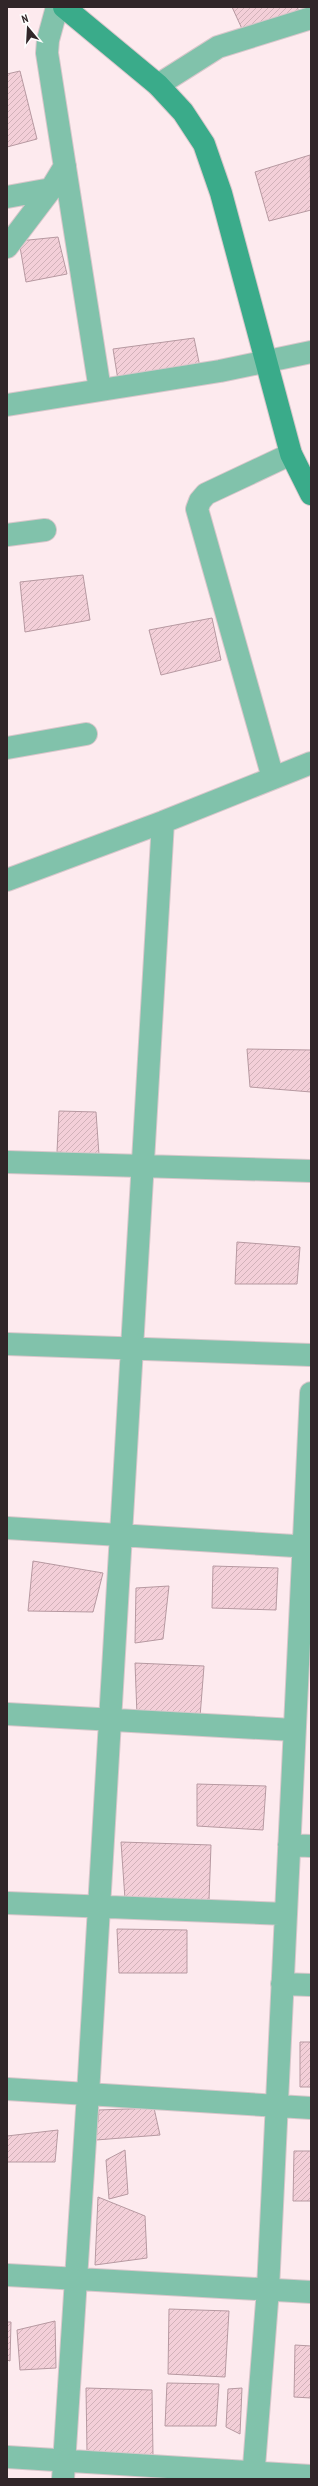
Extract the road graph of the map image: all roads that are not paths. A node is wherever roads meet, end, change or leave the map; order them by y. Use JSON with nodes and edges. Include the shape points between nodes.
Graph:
{"nodes":[{"id":1,"x":57,"y":7,"type":"edge"},
{"id":2,"x":64,"y":7,"type":"edge"},
{"id":3,"x":311,"y":18,"type":"edge"},
{"id":4,"x":158,"y":85,"type":"junction"},
{"id":5,"x":65,"y":166,"type":"junction"},
{"id":6,"x":51,"y":189,"type":"junction"},
{"id":7,"x":7,"y":197,"type":"edge"},
{"id":8,"x":7,"y":247,"type":"edge"},
{"id":9,"x":311,"y":352,"type":"edge"},
{"id":10,"x":266,"y":363,"type":"junction"},
{"id":11,"x":100,"y":390,"type":"junction"},
{"id":12,"x":7,"y":405,"type":"edge"},
{"id":13,"x":291,"y":454,"type":"junction"},
{"id":14,"x":311,"y":494,"type":"edge"},
{"id":15,"x":45,"y":530,"type":"dead end"},
{"id":16,"x":7,"y":535,"type":"edge"},
{"id":17,"x":86,"y":734,"type":"dead end"},
{"id":18,"x":7,"y":748,"type":"edge"},
{"id":19,"x":311,"y":762,"type":"edge"},
{"id":20,"x":273,"y":778,"type":"junction"},
{"id":21,"x":163,"y":822,"type":"junction"},
{"id":22,"x":7,"y":880,"type":"edge"},
{"id":23,"x":7,"y":1162,"type":"edge"},
{"id":24,"x":143,"y":1166,"type":"junction"},
{"id":25,"x":311,"y":1171,"type":"edge"},
{"id":26,"x":7,"y":1344,"type":"edge"},
{"id":27,"x":133,"y":1349,"type":"junction"},
{"id":28,"x":311,"y":1355,"type":"edge"},
{"id":29,"x":311,"y":1395,"type":"edge"},
{"id":30,"x":7,"y":1528,"type":"edge"},
{"id":31,"x":121,"y":1536,"type":"junction"},
{"id":32,"x":307,"y":1547,"type":"edge"},
{"id":33,"x":7,"y":1714,"type":"edge"},
{"id":34,"x":111,"y":1720,"type":"junction"},
{"id":35,"x":294,"y":1730,"type":"junction"},
{"id":36,"x":289,"y":1845,"type":"junction"},
{"id":37,"x":311,"y":1846,"type":"edge"},
{"id":38,"x":7,"y":1903,"type":"edge"},
{"id":39,"x":98,"y":1907,"type":"junction"},
{"id":40,"x":286,"y":1914,"type":"junction"},
{"id":41,"x":282,"y":1984,"type":"junction"},
{"id":42,"x":311,"y":1986,"type":"edge"},
{"id":43,"x":7,"y":2089,"type":"edge"},
{"id":44,"x":88,"y":2094,"type":"junction"},
{"id":45,"x":276,"y":2106,"type":"junction"},
{"id":46,"x":311,"y":2108,"type":"edge"},
{"id":47,"x":7,"y":2275,"type":"edge"},
{"id":48,"x":76,"y":2278,"type":"junction"},
{"id":49,"x":268,"y":2289,"type":"junction"},
{"id":50,"x":311,"y":2292,"type":"edge"},
{"id":51,"x":7,"y":2457,"type":"edge"},
{"id":52,"x":63,"y":2470,"type":"edge"},
{"id":53,"x":253,"y":2475,"type":"edge"},
{"id":54,"x":311,"y":2476,"type":"edge"}],
"edges":[{"from":1,"to":5,"type":"street","via":[[47,53]]},
{"from":2,"to":4,"type":"main road"},
{"from":3,"to":4,"type":"street","via":[[218,47]]},
{"from":4,"to":10,"type":"main road","via":[[183,112],[204,144],[221,193]]},
{"from":5,"to":6,"type":"street"},
{"from":5,"to":11,"type":"street"},
{"from":6,"to":7,"type":"street"},
{"from":6,"to":8,"type":"street"},
{"from":9,"to":10,"type":"street"},
{"from":10,"to":11,"type":"street"},
{"from":10,"to":13,"type":"main road"},
{"from":11,"to":12,"type":"street"},
{"from":13,"to":14,"type":"main road"},
{"from":13,"to":20,"type":"street","via":[[206,494],[197,509]]},
{"from":15,"to":16,"type":"street"},
{"from":17,"to":18,"type":"street"},
{"from":19,"to":20,"type":"street"},
{"from":20,"to":21,"type":"street"},
{"from":21,"to":22,"type":"street"},
{"from":21,"to":24,"type":"street"},
{"from":23,"to":24,"type":"street"},
{"from":24,"to":25,"type":"street"},
{"from":24,"to":27,"type":"street"},
{"from":26,"to":27,"type":"street"},
{"from":27,"to":28,"type":"street"},
{"from":27,"to":31,"type":"street"},
{"from":29,"to":32,"type":"street"},
{"from":30,"to":31,"type":"street"},
{"from":31,"to":32,"type":"street"},
{"from":31,"to":34,"type":"street"},
{"from":32,"to":35,"type":"street"},
{"from":33,"to":34,"type":"street"},
{"from":34,"to":35,"type":"street"},
{"from":34,"to":39,"type":"street"},
{"from":35,"to":36,"type":"street"},
{"from":36,"to":37,"type":"street"},
{"from":36,"to":40,"type":"street"},
{"from":38,"to":39,"type":"street"},
{"from":39,"to":40,"type":"street"},
{"from":39,"to":44,"type":"street"},
{"from":40,"to":41,"type":"street"},
{"from":41,"to":42,"type":"street"},
{"from":41,"to":45,"type":"street"},
{"from":43,"to":44,"type":"street"},
{"from":44,"to":45,"type":"street"},
{"from":44,"to":48,"type":"street"},
{"from":45,"to":46,"type":"street"},
{"from":45,"to":49,"type":"street"},
{"from":47,"to":48,"type":"street"},
{"from":48,"to":49,"type":"street"},
{"from":48,"to":52,"type":"street"},
{"from":49,"to":50,"type":"street"},
{"from":49,"to":53,"type":"street"},
{"from":51,"to":52,"type":"street"},
{"from":52,"to":53,"type":"street"},
{"from":53,"to":54,"type":"street"}]}
